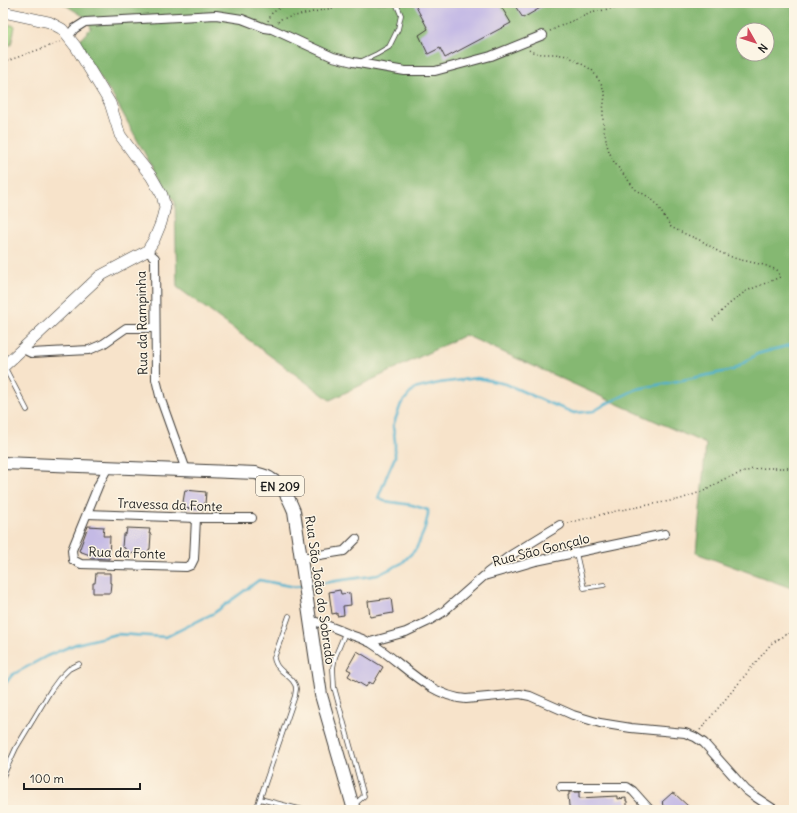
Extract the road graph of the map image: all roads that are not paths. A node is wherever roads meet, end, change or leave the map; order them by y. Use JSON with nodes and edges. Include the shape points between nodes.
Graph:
{"nodes":[{"id":1,"x":396,"y":3,"type":"edge"},
{"id":2,"x":3,"y":12,"type":"edge"},
{"id":3,"x":543,"y":35,"type":"road end"},
{"id":4,"x":68,"y":37,"type":"junction"},
{"id":5,"x":357,"y":63,"type":"junction"},
{"id":6,"x":147,"y":251,"type":"junction"},
{"id":7,"x":155,"y":328,"type":"junction"},
{"id":8,"x":23,"y":349,"type":"junction"},
{"id":9,"x":4,"y":366,"type":"edge"},
{"id":10,"x":27,"y":410,"type":"dead end"},
{"id":11,"x":3,"y":463,"type":"edge"},
{"id":12,"x":95,"y":466,"type":"junction"},
{"id":13,"x":108,"y":467,"type":"junction"},
{"id":14,"x":186,"y":470,"type":"junction"},
{"id":15,"x":99,"y":484,"type":"junction"},
{"id":16,"x":87,"y":514,"type":"junction"},
{"id":17,"x":196,"y":518,"type":"junction"},
{"id":18,"x":252,"y":518,"type":"dead end"},
{"id":19,"x":560,"y":525,"type":"road end"},
{"id":20,"x":665,"y":534,"type":"dead end"},
{"id":21,"x":356,"y":539,"type":"dead end"},
{"id":22,"x":576,"y":553,"type":"junction"},
{"id":23,"x":301,"y":558,"type":"junction"},
{"id":24,"x":484,"y":576,"type":"junction"},
{"id":25,"x":604,"y":585,"type":"dead end"},
{"id":26,"x":289,"y":616,"type":"dead end"},
{"id":27,"x":310,"y":620,"type":"junction"},
{"id":28,"x":345,"y":632,"type":"junction"},
{"id":29,"x":370,"y":642,"type":"junction"},
{"id":30,"x":79,"y":664,"type":"dead end"},
{"id":31,"x":3,"y":776,"type":"edge"},
{"id":32,"x":560,"y":787,"type":"dead end"},
{"id":33,"x":260,"y":798,"type":"junction"},
{"id":34,"x":354,"y":808,"type":"edge"},
{"id":35,"x":256,"y":810,"type":"edge"},
{"id":36,"x":303,"y":810,"type":"edge"},
{"id":37,"x":650,"y":810,"type":"edge"},
{"id":38,"x":775,"y":810,"type":"edge"}],
"edges":[{"from":1,"to":5,"type":"lane","via":[[401,15],[398,29],[389,47]]},
{"from":2,"to":4,"type":"street","via":[[49,22],[62,29]]},
{"from":3,"to":5,"type":"street","via":[[491,56],[435,71],[405,71]]},
{"from":4,"to":5,"type":"street","via":[[74,29],[85,22],[216,15],[242,19],[333,57]]},
{"from":4,"to":6,"type":"street","via":[[110,103],[120,135],[162,195],[165,207],[161,223]]},
{"from":6,"to":7,"type":"street","name":"Rua da Rampinha","via":[[155,258]]},
{"from":6,"to":8,"type":"street","via":[[100,276]]},
{"from":7,"to":8,"type":"street","via":[[126,328],[89,350],[31,353]]},
{"from":7,"to":14,"type":"street","name":"Rua da Rampinha","via":[[156,379]]},
{"from":8,"to":9,"type":"street"},
{"from":9,"to":10,"type":"lane"},
{"from":11,"to":12,"type":"main road","name":"Rua São João do Sobrado","number":"EN 209"},
{"from":12,"to":13,"type":"main road","name":"Rua São João do Sobrado","number":"EN 209"},
{"from":12,"to":15,"type":"street"},
{"from":13,"to":14,"type":"main road","name":"Rua São João do Sobrado","number":"EN 209"},
{"from":13,"to":15,"type":"street","name":"Rua da Fonte"},
{"from":14,"to":23,"type":"main road","name":"Rua São João do Sobrado","number":"EN 209","via":[[256,473],[272,479],[288,496],[294,511]]},
{"from":15,"to":16,"type":"street","name":"Rua da Fonte"},
{"from":16,"to":17,"type":"street","name":"Travessa da Fonte"},
{"from":16,"to":17,"type":"street","name":"Rua da Fonte","via":[[72,550],[73,560],[81,564],[186,567],[194,559]]},
{"from":17,"to":18,"type":"street","name":"Travessa da Fonte"},
{"from":19,"to":24,"type":"street","via":[[511,555]]},
{"from":20,"to":22,"type":"street","name":"Rua São Gonçalo"},
{"from":21,"to":23,"type":"street","via":[[344,551]]},
{"from":22,"to":24,"type":"street","name":"Rua São Gonçalo"},
{"from":22,"to":25,"type":"lane","via":[[584,588]]},
{"from":23,"to":27,"type":"main road","name":"Rua São João do Sobrado","number":"EN 209"},
{"from":24,"to":29,"type":"street","name":"Rua São Gonçalo","via":[[428,622],[406,632]]},
{"from":26,"to":33,"type":"lane","via":[[274,658],[279,669],[292,681],[296,690]]},
{"from":27,"to":28,"type":"street"},
{"from":27,"to":34,"type":"main road","name":"Rua São João do Sobrado","number":"EN 209","via":[[321,695]]},
{"from":28,"to":29,"type":"street"},
{"from":28,"to":34,"type":"lane","via":[[333,668],[334,687],[364,796]]},
{"from":29,"to":38,"type":"street","via":[[424,683],[449,696],[466,699],[520,694],[600,723],[685,733],[695,737],[707,746],[746,790]]},
{"from":30,"to":31,"type":"lane","via":[[58,679],[16,748]]},
{"from":32,"to":37,"type":"street","via":[[627,786]]},
{"from":33,"to":35,"type":"lane"},
{"from":33,"to":36,"type":"lane"}]}
